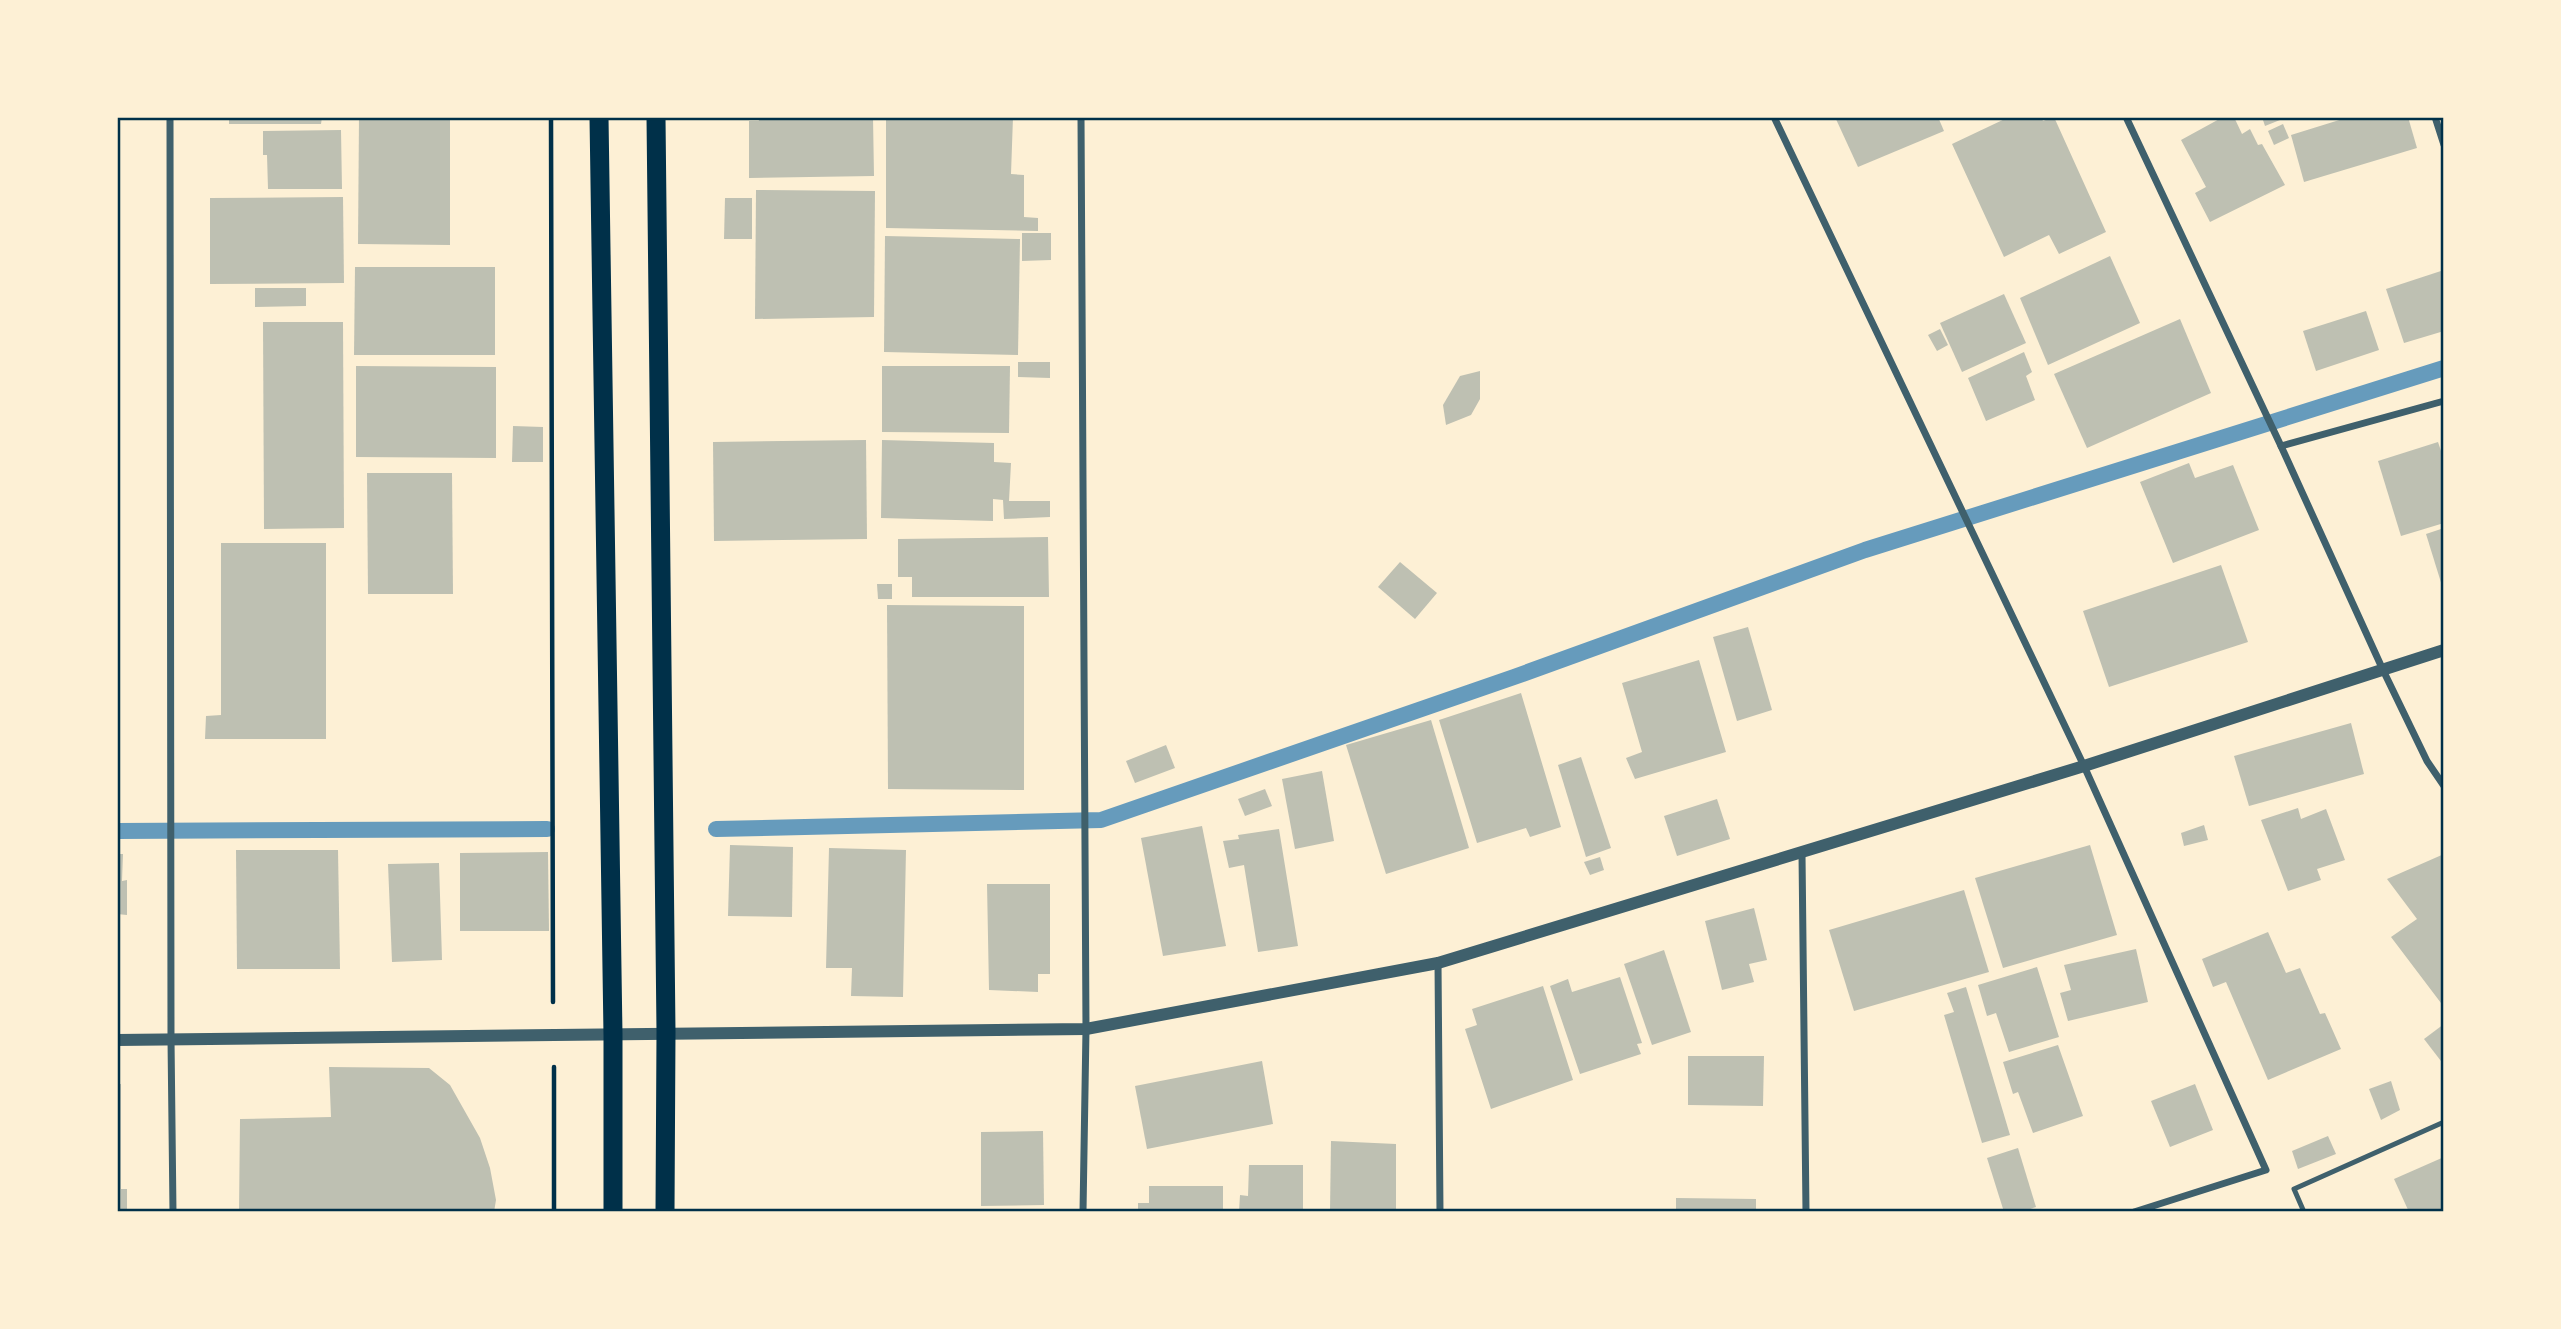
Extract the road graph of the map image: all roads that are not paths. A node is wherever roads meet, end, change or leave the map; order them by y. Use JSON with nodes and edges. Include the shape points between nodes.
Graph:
{"nodes":[{"id":1,"x":170,"y":117,"type":"edge"},
{"id":2,"x":599,"y":117,"type":"edge"},
{"id":3,"x":656,"y":117,"type":"edge"},
{"id":4,"x":1081,"y":117,"type":"edge"},
{"id":5,"x":1774,"y":117,"type":"edge"},
{"id":6,"x":2126,"y":117,"type":"edge"},
{"id":7,"x":2434,"y":117,"type":"edge"},
{"id":8,"x":2444,"y":145,"type":"edge"},
{"id":9,"x":2444,"y":401,"type":"edge"},
{"id":10,"x":2281,"y":446,"type":"junction"},
{"id":11,"x":2444,"y":650,"type":"edge"},
{"id":12,"x":2383,"y":670,"type":"junction"},
{"id":13,"x":2084,"y":766,"type":"junction"},
{"id":14,"x":2444,"y":786,"type":"edge"},
{"id":15,"x":1802,"y":854,"type":"junction"},
{"id":16,"x":1438,"y":963,"type":"junction"},
{"id":17,"x":1086,"y":1030,"type":"junction"},
{"id":18,"x":666,"y":1032,"type":"junction"},
{"id":19,"x":613,"y":1035,"type":"junction"},
{"id":20,"x":171,"y":1039,"type":"junction"},
{"id":21,"x":117,"y":1040,"type":"edge"},
{"id":22,"x":2444,"y":1122,"type":"edge"},
{"id":23,"x":173,"y":1212,"type":"edge"},
{"id":24,"x":614,"y":1212,"type":"edge"},
{"id":25,"x":665,"y":1212,"type":"edge"},
{"id":26,"x":1083,"y":1212,"type":"edge"},
{"id":27,"x":1440,"y":1212,"type":"edge"},
{"id":28,"x":1806,"y":1212,"type":"edge"},
{"id":29,"x":2134,"y":1212,"type":"edge"},
{"id":30,"x":2304,"y":1212,"type":"edge"}],
"edges":[{"from":1,"to":20,"type":"street"},
{"from":2,"to":19,"type":"highway"},
{"from":3,"to":18,"type":"highway"},
{"from":4,"to":17,"type":"street"},
{"from":5,"to":13,"type":"street"},
{"from":6,"to":10,"type":"street"},
{"from":7,"to":8,"type":"street"},
{"from":9,"to":10,"type":"street"},
{"from":10,"to":12,"type":"street"},
{"from":11,"to":12,"type":"street"},
{"from":12,"to":13,"type":"street"},
{"from":12,"to":14,"type":"street"},
{"from":13,"to":15,"type":"street"},
{"from":13,"to":29,"type":"street","via":[[2266,1170]]},
{"from":15,"to":16,"type":"street"},
{"from":15,"to":28,"type":"street"},
{"from":16,"to":17,"type":"street"},
{"from":16,"to":27,"type":"street"},
{"from":17,"to":18,"type":"street"},
{"from":17,"to":26,"type":"street"},
{"from":18,"to":19,"type":"street"},
{"from":18,"to":25,"type":"highway"},
{"from":19,"to":20,"type":"street"},
{"from":19,"to":24,"type":"highway"},
{"from":20,"to":21,"type":"street"},
{"from":20,"to":23,"type":"street"},
{"from":22,"to":30,"type":"lane","via":[[2294,1189]]}]}
